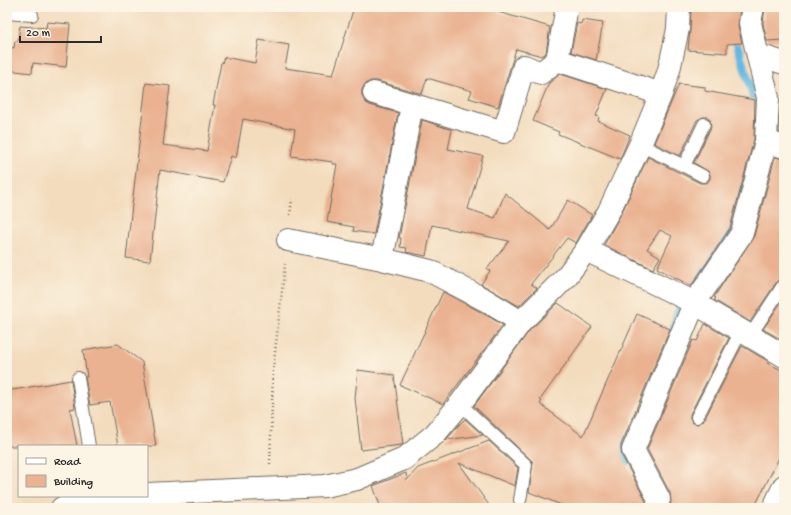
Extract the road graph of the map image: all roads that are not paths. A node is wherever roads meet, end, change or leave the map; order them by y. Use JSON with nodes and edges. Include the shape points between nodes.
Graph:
{"nodes":[{"id":1,"x":567,"y":7,"type":"edge"},
{"id":2,"x":679,"y":7,"type":"edge"},
{"id":3,"x":753,"y":7,"type":"edge"},
{"id":4,"x":7,"y":13,"type":"edge"},
{"id":5,"x":32,"y":15,"type":"dead end"},
{"id":6,"x":758,"y":55,"type":"junction"},
{"id":7,"x":557,"y":60,"type":"junction"},
{"id":8,"x":784,"y":63,"type":"edge"},
{"id":9,"x":374,"y":93,"type":"dead end"},
{"id":10,"x":661,"y":94,"type":"junction"},
{"id":11,"x":412,"y":105,"type":"junction"},
{"id":12,"x":704,"y":124,"type":"dead end"},
{"id":13,"x":775,"y":144,"type":"edge"},
{"id":14,"x":640,"y":145,"type":"junction"},
{"id":15,"x":684,"y":166,"type":"junction"},
{"id":16,"x":703,"y":176,"type":"dead end"},
{"id":17,"x":288,"y":240,"type":"road end"},
{"id":18,"x":586,"y":250,"type":"junction"},
{"id":19,"x":382,"y":259,"type":"junction"},
{"id":20,"x":784,"y":284,"type":"edge"},
{"id":21,"x":688,"y":300,"type":"junction"},
{"id":22,"x":521,"y":322,"type":"junction"},
{"id":23,"x":746,"y":334,"type":"junction"},
{"id":24,"x":784,"y":356,"type":"edge"},
{"id":25,"x":78,"y":378,"type":"dead end"},
{"id":26,"x":460,"y":404,"type":"junction"},
{"id":27,"x":697,"y":417,"type":"dead end"},
{"id":28,"x":89,"y":445,"type":"edge"},
{"id":29,"x":784,"y":486,"type":"edge"},
{"id":30,"x":258,"y":496,"type":"edge"},
{"id":31,"x":147,"y":498,"type":"edge"},
{"id":32,"x":98,"y":499,"type":"edge"},
{"id":33,"x":520,"y":500,"type":"dead end"},
{"id":34,"x":62,"y":508,"type":"edge"},
{"id":35,"x":657,"y":508,"type":"edge"},
{"id":36,"x":775,"y":508,"type":"edge"}],
"edges":[{"from":1,"to":7,"type":"street"},
{"from":2,"to":10,"type":"street","via":[[678,29]]},
{"from":3,"to":6,"type":"street","via":[[750,23]]},
{"from":4,"to":5,"type":"lane"},
{"from":6,"to":8,"type":"street"},
{"from":6,"to":13,"type":"street"},
{"from":7,"to":10,"type":"street"},
{"from":7,"to":11,"type":"street","via":[[541,73],[524,66],[504,132]]},
{"from":9,"to":11,"type":"street"},
{"from":10,"to":14,"type":"street"},
{"from":11,"to":19,"type":"street"},
{"from":12,"to":15,"type":"lane"},
{"from":13,"to":21,"type":"street","via":[[742,233]]},
{"from":14,"to":15,"type":"lane"},
{"from":14,"to":18,"type":"street","via":[[609,211]]},
{"from":15,"to":16,"type":"lane"},
{"from":17,"to":19,"type":"street"},
{"from":18,"to":21,"type":"street"},
{"from":18,"to":22,"type":"street","via":[[566,277]]},
{"from":19,"to":22,"type":"street","via":[[430,272],[487,301]]},
{"from":20,"to":23,"type":"lane"},
{"from":21,"to":23,"type":"street"},
{"from":21,"to":35,"type":"street","via":[[633,450],[659,499]]},
{"from":22,"to":26,"type":"street"},
{"from":23,"to":24,"type":"street"},
{"from":23,"to":27,"type":"lane"},
{"from":25,"to":28,"type":"lane"},
{"from":26,"to":30,"type":"street","via":[[435,434],[404,459],[357,479]]},
{"from":26,"to":33,"type":"lane","via":[[526,465]]},
{"from":29,"to":36,"type":"street"},
{"from":30,"to":31,"type":"street"},
{"from":31,"to":32,"type":"street"},
{"from":32,"to":34,"type":"street"}]}
